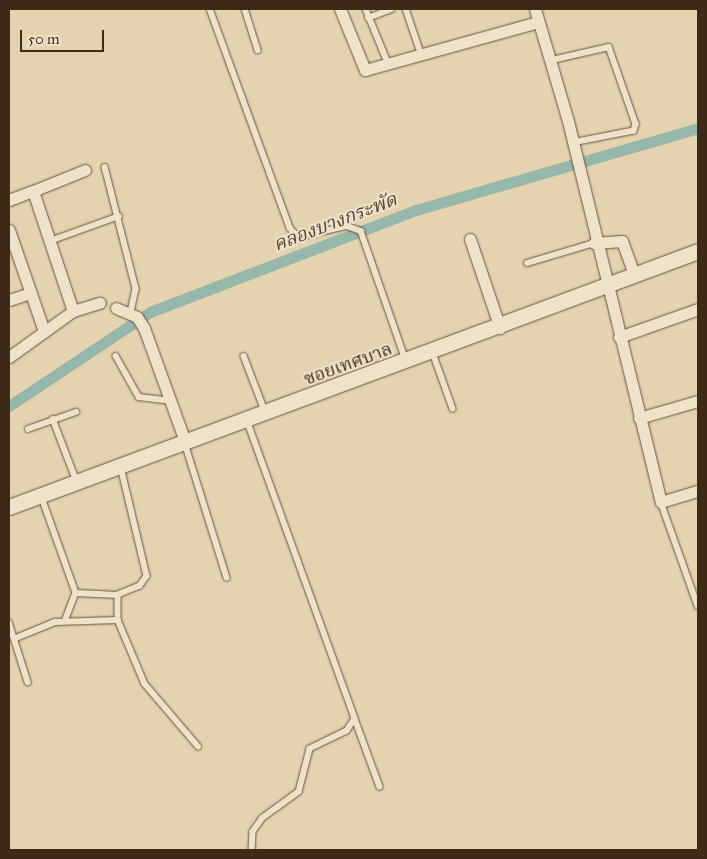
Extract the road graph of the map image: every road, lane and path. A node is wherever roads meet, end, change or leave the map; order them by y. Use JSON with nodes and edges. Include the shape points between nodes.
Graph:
{"nodes":[{"id":1,"x":210,"y":9,"type":"edge"},
{"id":2,"x":244,"y":9,"type":"edge"},
{"id":3,"x":340,"y":9,"type":"edge"},
{"id":4,"x":366,"y":9,"type":"edge"},
{"id":5,"x":391,"y":9,"type":"edge"},
{"id":6,"x":406,"y":9,"type":"edge"},
{"id":7,"x":534,"y":9,"type":"edge"},
{"id":8,"x":368,"y":18,"type":"junction"},
{"id":9,"x":538,"y":22,"type":"junction"},
{"id":10,"x":258,"y":50,"type":"dead end"},
{"id":11,"x":421,"y":53,"type":"junction"},
{"id":12,"x":552,"y":60,"type":"junction"},
{"id":13,"x":389,"y":65,"type":"junction"},
{"id":14,"x":573,"y":143,"type":"junction"},
{"id":15,"x":104,"y":167,"type":"dead end"},
{"id":16,"x":85,"y":170,"type":"dead end"},
{"id":17,"x":33,"y":191,"type":"junction"},
{"id":18,"x":9,"y":200,"type":"edge"},
{"id":19,"x":119,"y":216,"type":"junction"},
{"id":20,"x":9,"y":232,"type":"edge"},
{"id":21,"x":470,"y":239,"type":"dead end"},
{"id":22,"x":50,"y":241,"type":"junction"},
{"id":23,"x":594,"y":243,"type":"junction"},
{"id":24,"x":698,"y":251,"type":"edge"},
{"id":25,"x":527,"y":263,"type":"dead end"},
{"id":26,"x":635,"y":276,"type":"junction"},
{"id":27,"x":606,"y":287,"type":"junction"},
{"id":28,"x":31,"y":294,"type":"junction"},
{"id":29,"x":9,"y":300,"type":"edge"},
{"id":30,"x":100,"y":303,"type":"dead end"},
{"id":31,"x":116,"y":308,"type":"dead end"},
{"id":32,"x":698,"y":309,"type":"edge"},
{"id":33,"x":73,"y":311,"type":"junction"},
{"id":34,"x":134,"y":315,"type":"junction"},
{"id":35,"x":500,"y":328,"type":"junction"},
{"id":36,"x":44,"y":331,"type":"junction"},
{"id":37,"x":619,"y":337,"type":"junction"},
{"id":38,"x":433,"y":353,"type":"junction"},
{"id":39,"x":116,"y":356,"type":"dead end"},
{"id":40,"x":244,"y":356,"type":"dead end"},
{"id":41,"x":9,"y":357,"type":"edge"},
{"id":42,"x":407,"y":362,"type":"junction"},
{"id":43,"x":170,"y":401,"type":"junction"},
{"id":44,"x":698,"y":401,"type":"edge"},
{"id":45,"x":453,"y":409,"type":"dead end"},
{"id":46,"x":76,"y":412,"type":"dead end"},
{"id":47,"x":265,"y":413,"type":"junction"},
{"id":48,"x":639,"y":418,"type":"junction"},
{"id":49,"x":53,"y":419,"type":"junction"},
{"id":50,"x":247,"y":420,"type":"junction"},
{"id":51,"x":28,"y":429,"type":"dead end"},
{"id":52,"x":185,"y":441,"type":"junction"},
{"id":53,"x":120,"y":465,"type":"junction"},
{"id":54,"x":77,"y":482,"type":"junction"},
{"id":55,"x":698,"y":490,"type":"edge"},
{"id":56,"x":41,"y":495,"type":"junction"},
{"id":57,"x":661,"y":502,"type":"junction"},
{"id":58,"x":9,"y":507,"type":"edge"},
{"id":59,"x":227,"y":578,"type":"dead end"},
{"id":60,"x":76,"y":592,"type":"junction"},
{"id":61,"x":118,"y":595,"type":"junction"},
{"id":62,"x":698,"y":606,"type":"edge"},
{"id":63,"x":118,"y":620,"type":"junction"},
{"id":64,"x":65,"y":621,"type":"junction"},
{"id":65,"x":9,"y":622,"type":"edge"},
{"id":66,"x":16,"y":638,"type":"junction"},
{"id":67,"x":28,"y":682,"type":"dead end"},
{"id":68,"x":355,"y":719,"type":"junction"},
{"id":69,"x":198,"y":746,"type":"dead end"},
{"id":70,"x":380,"y":787,"type":"dead end"},
{"id":71,"x":252,"y":850,"type":"edge"}],
"edges":[{"from":1,"to":42,"type":"lane","via":[[294,235],[357,228],[364,236]]},
{"from":2,"to":10,"type":"lane"},
{"from":3,"to":13,"type":"street","via":[[362,69]]},
{"from":4,"to":8,"type":"lane"},
{"from":5,"to":8,"type":"lane"},
{"from":6,"to":11,"type":"lane"},
{"from":7,"to":9,"type":"street"},
{"from":8,"to":13,"type":"lane"},
{"from":9,"to":11,"type":"street"},
{"from":9,"to":12,"type":"street"},
{"from":11,"to":13,"type":"street"},
{"from":12,"to":14,"type":"street"},
{"from":12,"to":14,"type":"lane","via":[[609,47],[636,124],[634,131]]},
{"from":14,"to":23,"type":"street"},
{"from":15,"to":19,"type":"lane"},
{"from":16,"to":17,"type":"street"},
{"from":17,"to":18,"type":"street"},
{"from":17,"to":22,"type":"street"},
{"from":19,"to":22,"type":"lane"},
{"from":19,"to":34,"type":"lane","via":[[136,289]]},
{"from":20,"to":28,"type":"street"},
{"from":21,"to":35,"type":"street"},
{"from":22,"to":33,"type":"street"},
{"from":23,"to":25,"type":"lane"},
{"from":23,"to":26,"type":"street","via":[[622,241]]},
{"from":23,"to":27,"type":"street"},
{"from":24,"to":26,"type":"street","name":"ซอยเทศบาล"},
{"from":26,"to":27,"type":"street","name":"ซอยเทศบาล"},
{"from":27,"to":35,"type":"street","name":"ซอยเทศบาล"},
{"from":27,"to":37,"type":"street"},
{"from":28,"to":29,"type":"street"},
{"from":28,"to":36,"type":"street"},
{"from":30,"to":33,"type":"street"},
{"from":31,"to":34,"type":"street"},
{"from":32,"to":37,"type":"street"},
{"from":33,"to":36,"type":"street"},
{"from":34,"to":43,"type":"street","via":[[144,328]]},
{"from":35,"to":38,"type":"street","name":"ซอยเทศบาล"},
{"from":36,"to":41,"type":"street"},
{"from":37,"to":48,"type":"street"},
{"from":38,"to":42,"type":"street","name":"ซอยเทศบาล"},
{"from":38,"to":45,"type":"lane"},
{"from":39,"to":43,"type":"lane","via":[[139,397]]},
{"from":40,"to":47,"type":"lane"},
{"from":42,"to":47,"type":"street","name":"ซอยเทศบาล"},
{"from":43,"to":52,"type":"street"},
{"from":44,"to":48,"type":"street"},
{"from":46,"to":49,"type":"lane"},
{"from":47,"to":50,"type":"street","name":"ซอยเทศบาล"},
{"from":48,"to":57,"type":"street"},
{"from":49,"to":51,"type":"lane"},
{"from":49,"to":54,"type":"lane"},
{"from":50,"to":52,"type":"street","name":"ซอยเทศบาล"},
{"from":50,"to":68,"type":"lane"},
{"from":52,"to":53,"type":"street","name":"ซอยเทศบาล"},
{"from":52,"to":59,"type":"lane"},
{"from":53,"to":54,"type":"street","name":"ซอยเทศบาล"},
{"from":53,"to":61,"type":"lane","via":[[147,576],[140,586]]},
{"from":54,"to":56,"type":"street","name":"ซอยเทศบาล"},
{"from":55,"to":57,"type":"street"},
{"from":56,"to":58,"type":"street","name":"ซอยเทศบาล"},
{"from":56,"to":60,"type":"lane"},
{"from":57,"to":62,"type":"lane"},
{"from":60,"to":61,"type":"lane"},
{"from":60,"to":64,"type":"lane"},
{"from":61,"to":63,"type":"lane"},
{"from":63,"to":64,"type":"lane"},
{"from":63,"to":69,"type":"lane","via":[[145,684]]},
{"from":64,"to":66,"type":"lane"},
{"from":65,"to":66,"type":"lane"},
{"from":66,"to":67,"type":"lane"},
{"from":68,"to":70,"type":"lane"},
{"from":68,"to":71,"type":"lane","via":[[347,730],[310,749],[300,792],[263,818],[253,832]]}]}
